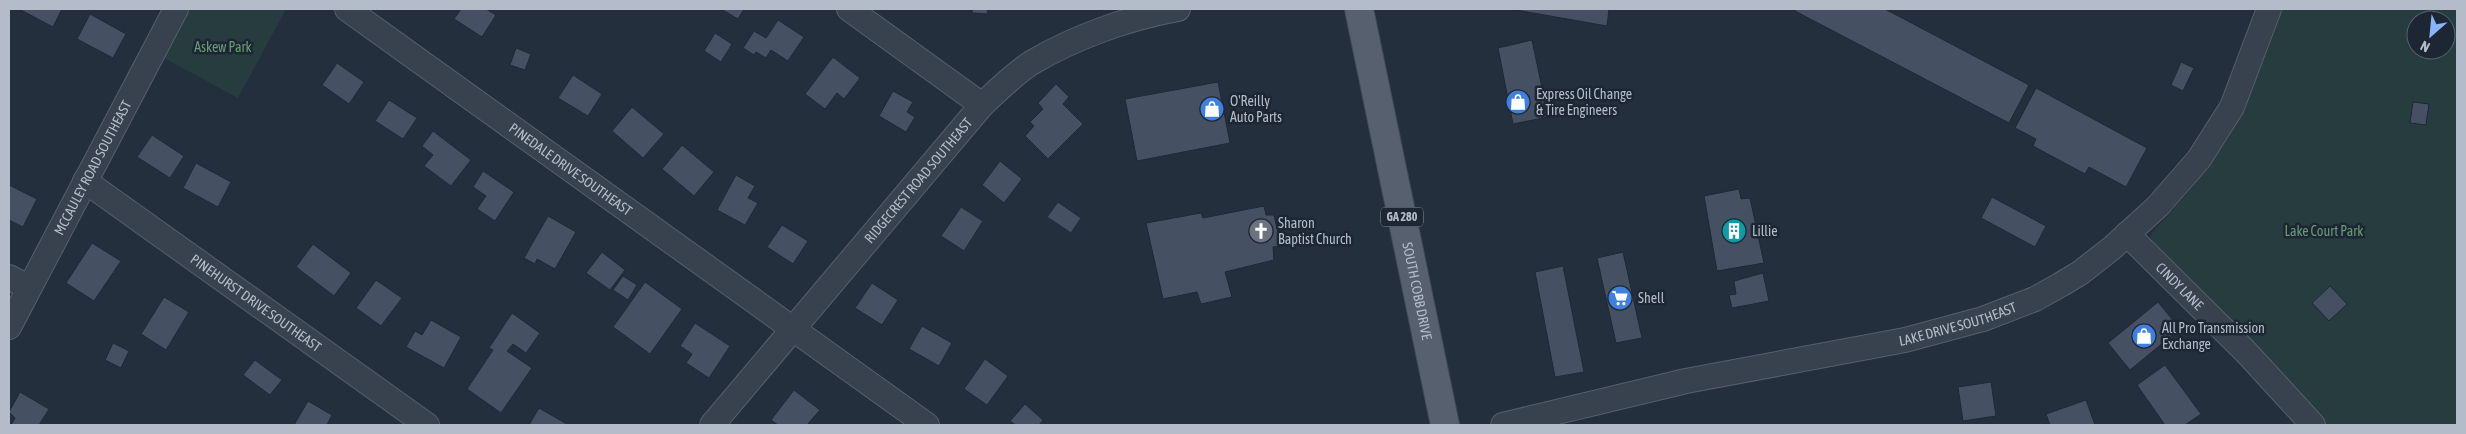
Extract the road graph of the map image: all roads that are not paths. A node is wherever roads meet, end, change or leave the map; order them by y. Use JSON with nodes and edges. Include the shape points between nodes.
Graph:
{"nodes":[{"id":1,"x":176,"y":9,"type":"edge"},
{"id":2,"x":347,"y":9,"type":"edge"},
{"id":3,"x":849,"y":9,"type":"edge"},
{"id":4,"x":1178,"y":9,"type":"edge"},
{"id":5,"x":1359,"y":9,"type":"edge"},
{"id":6,"x":2269,"y":9,"type":"edge"},
{"id":7,"x":982,"y":105,"type":"junction"},
{"id":8,"x":85,"y":181,"type":"junction"},
{"id":9,"x":2127,"y":234,"type":"junction"},
{"id":10,"x":19,"y":282,"type":"edge"},
{"id":11,"x":9,"y":328,"type":"edge"},
{"id":12,"x":794,"y":331,"type":"junction"},
{"id":13,"x":427,"y":425,"type":"edge"},
{"id":14,"x":712,"y":425,"type":"edge"},
{"id":15,"x":927,"y":425,"type":"edge"},
{"id":16,"x":1445,"y":425,"type":"edge"},
{"id":17,"x":1503,"y":425,"type":"edge"},
{"id":18,"x":2313,"y":425,"type":"edge"}],
"edges":[{"from":1,"to":8,"type":"street","name":"MCCAULEY ROAD SOUTHEAST"},
{"from":2,"to":12,"type":"street","name":"PINEDALE DRIVE SOUTHEAST"},
{"from":3,"to":7,"type":"street"},
{"from":4,"to":7,"type":"street","name":"RIDGECREST ROAD SOUTHEAST","via":[[1159,12],[1087,36],[1056,50],[1030,64]]},
{"from":5,"to":16,"type":"main road","name":"SOUTH COBB DRIVE","number":"GA 280"},
{"from":6,"to":9,"type":"street","name":"LAKE DRIVE SOUTHEAST","via":[[2222,125],[2181,180]]},
{"from":7,"to":12,"type":"street","name":"RIDGECREST ROAD SOUTHEAST"},
{"from":8,"to":10,"type":"street","name":"MCCAULEY ROAD SOUTHEAST"},
{"from":8,"to":13,"type":"street","name":"PINEHURST DRIVE SOUTHEAST"},
{"from":9,"to":17,"type":"street","name":"LAKE DRIVE SOUTHEAST","via":[[2092,264],[2060,285],[2035,299],[1983,319],[1905,340],[1686,381]]},
{"from":9,"to":18,"type":"street","name":"CINDY LANE","via":[[2246,352]]},
{"from":10,"to":11,"type":"street","name":"MCCAULEY ROAD SOUTHEAST"},
{"from":12,"to":14,"type":"street","name":"RIDGECREST ROAD SOUTHEAST"},
{"from":12,"to":15,"type":"street","name":"PINEDALE DRIVE SOUTHEAST"}]}
